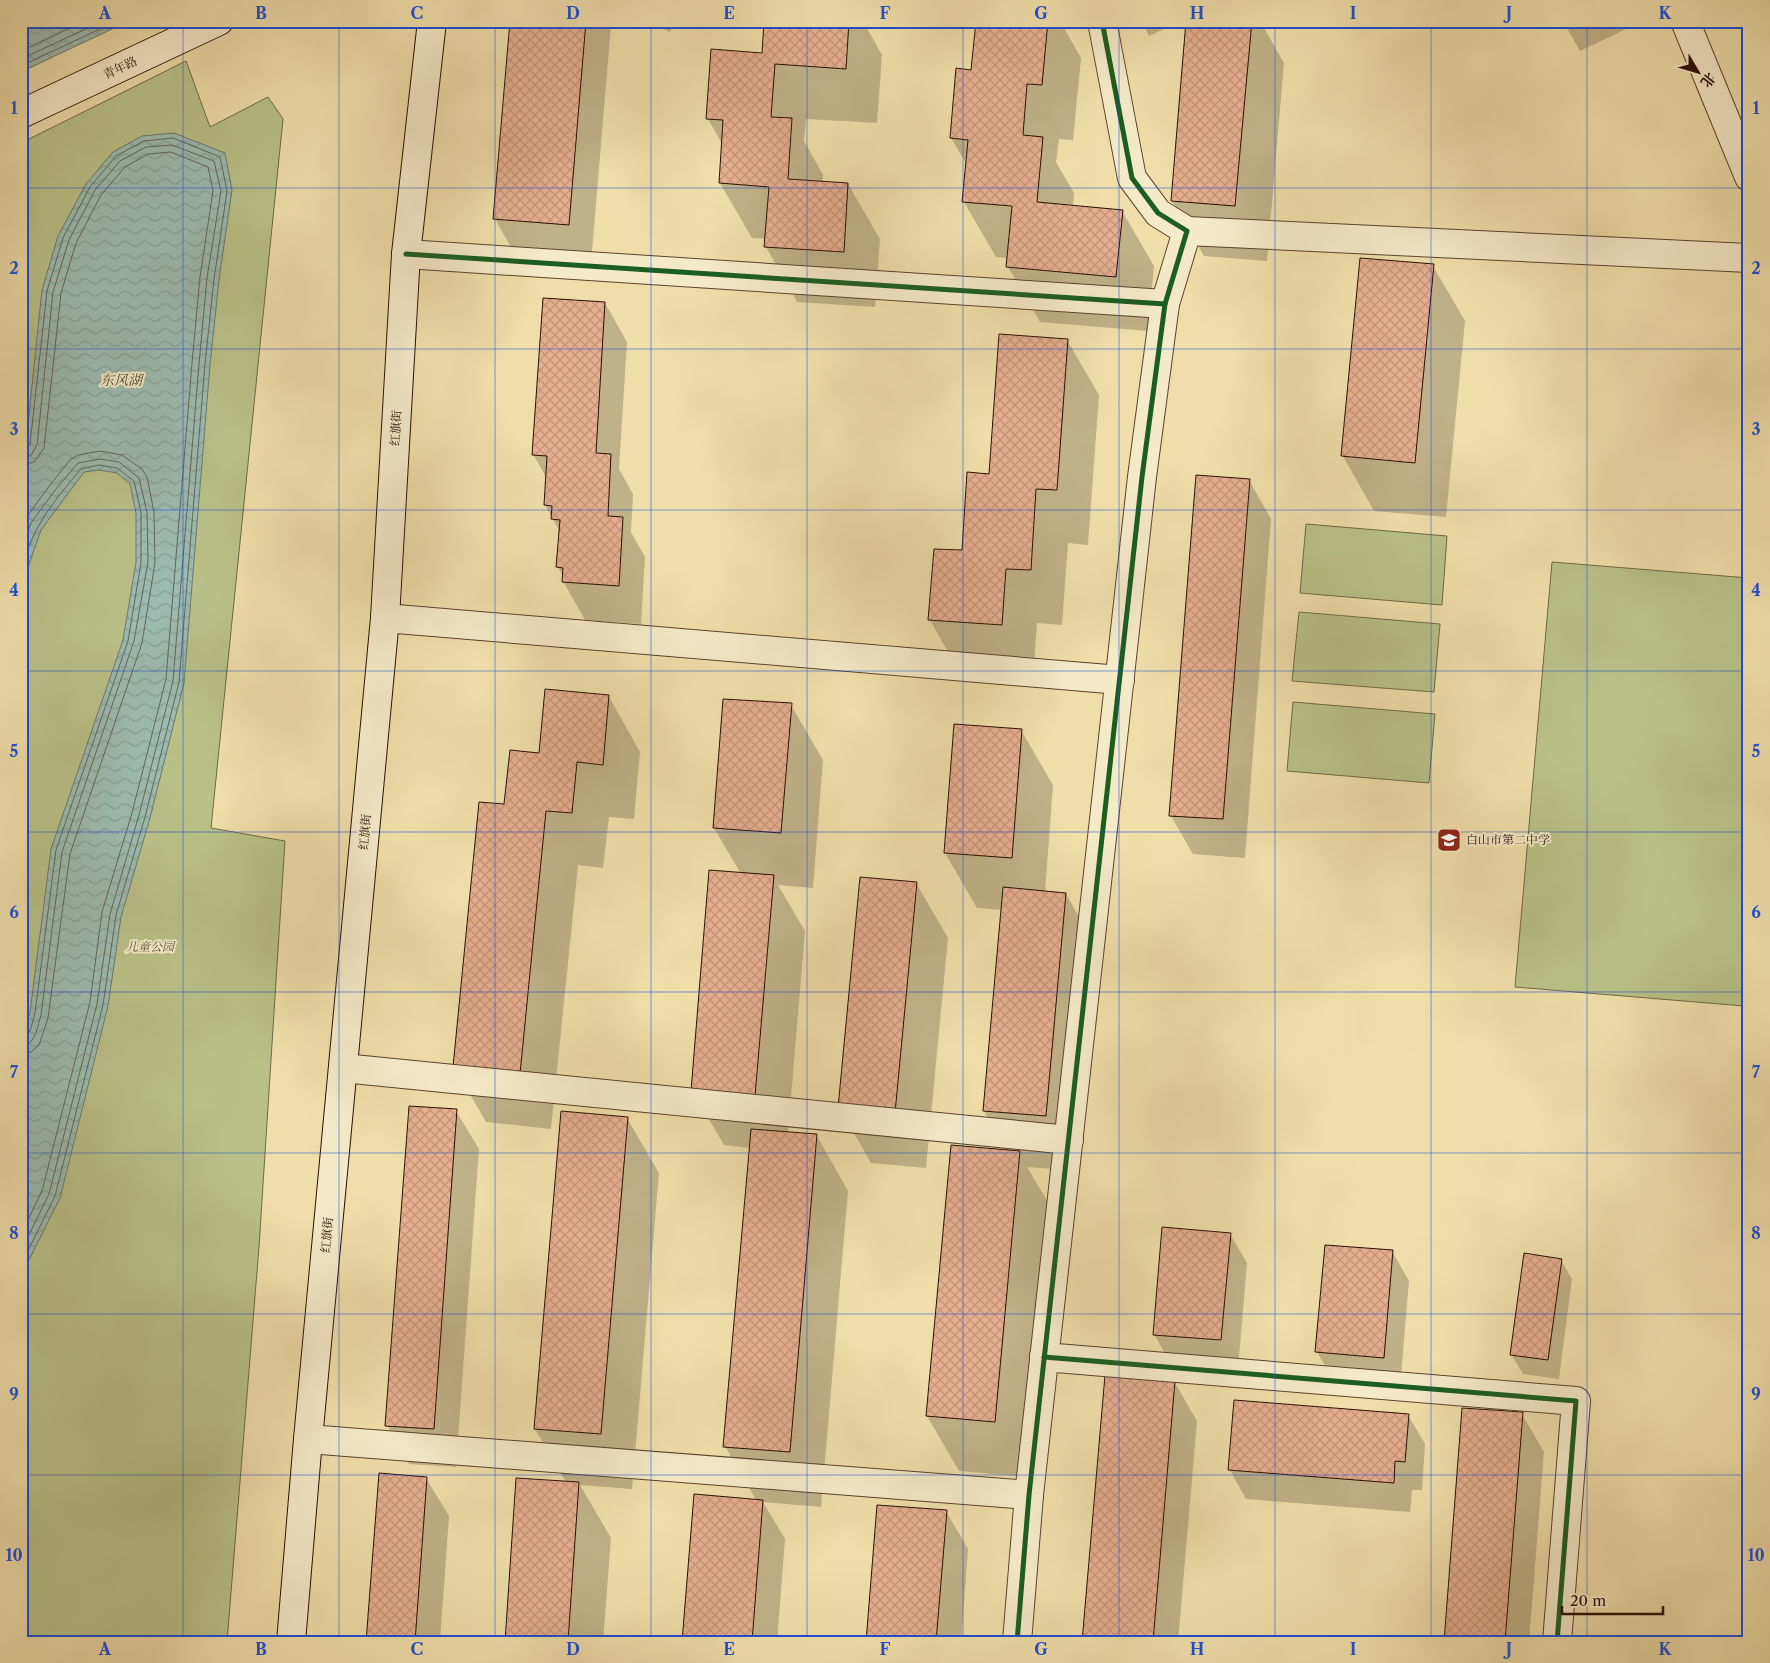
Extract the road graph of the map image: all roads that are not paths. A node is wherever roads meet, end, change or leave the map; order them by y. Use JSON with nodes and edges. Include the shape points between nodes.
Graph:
{"nodes":[{"id":1,"x":219,"y":21,"type":"edge"},
{"id":2,"x":432,"y":21,"type":"edge"},
{"id":3,"x":1102,"y":21,"type":"edge"},
{"id":4,"x":1684,"y":21,"type":"edge"},
{"id":5,"x":21,"y":114,"type":"edge"},
{"id":6,"x":1749,"y":177,"type":"edge"},
{"id":7,"x":1187,"y":231,"type":"junction"},
{"id":8,"x":406,"y":254,"type":"junction"},
{"id":9,"x":1749,"y":258,"type":"edge"},
{"id":10,"x":1165,"y":304,"type":"junction"},
{"id":11,"x":385,"y":618,"type":"junction"},
{"id":12,"x":1120,"y":680,"type":"junction"},
{"id":13,"x":343,"y":1068,"type":"junction"},
{"id":14,"x":1069,"y":1140,"type":"junction"},
{"id":15,"x":1044,"y":1357,"type":"junction"},
{"id":16,"x":308,"y":1439,"type":"junction"},
{"id":17,"x":1029,"y":1495,"type":"junction"},
{"id":18,"x":291,"y":1642,"type":"edge"},
{"id":19,"x":1017,"y":1642,"type":"edge"},
{"id":20,"x":1557,"y":1642,"type":"edge"}],
"edges":[{"from":1,"to":5,"type":"street","name":"青年路"},
{"from":2,"to":8,"type":"street","name":"红旗街"},
{"from":3,"to":7,"type":"street","via":[[1132,178],[1158,213]]},
{"from":4,"to":6,"type":"street"},
{"from":7,"to":9,"type":"street"},
{"from":7,"to":10,"type":"street"},
{"from":8,"to":10,"type":"street"},
{"from":8,"to":11,"type":"street","name":"红旗街"},
{"from":10,"to":12,"type":"street"},
{"from":11,"to":12,"type":"street"},
{"from":11,"to":13,"type":"street","name":"红旗街"},
{"from":12,"to":14,"type":"street"},
{"from":13,"to":14,"type":"street"},
{"from":13,"to":16,"type":"street","name":"红旗街"},
{"from":14,"to":15,"type":"street"},
{"from":15,"to":17,"type":"street"},
{"from":15,"to":20,"type":"street","via":[[1576,1401]]},
{"from":16,"to":17,"type":"street"},
{"from":16,"to":18,"type":"street","name":"红旗街"},
{"from":17,"to":19,"type":"street"}]}
